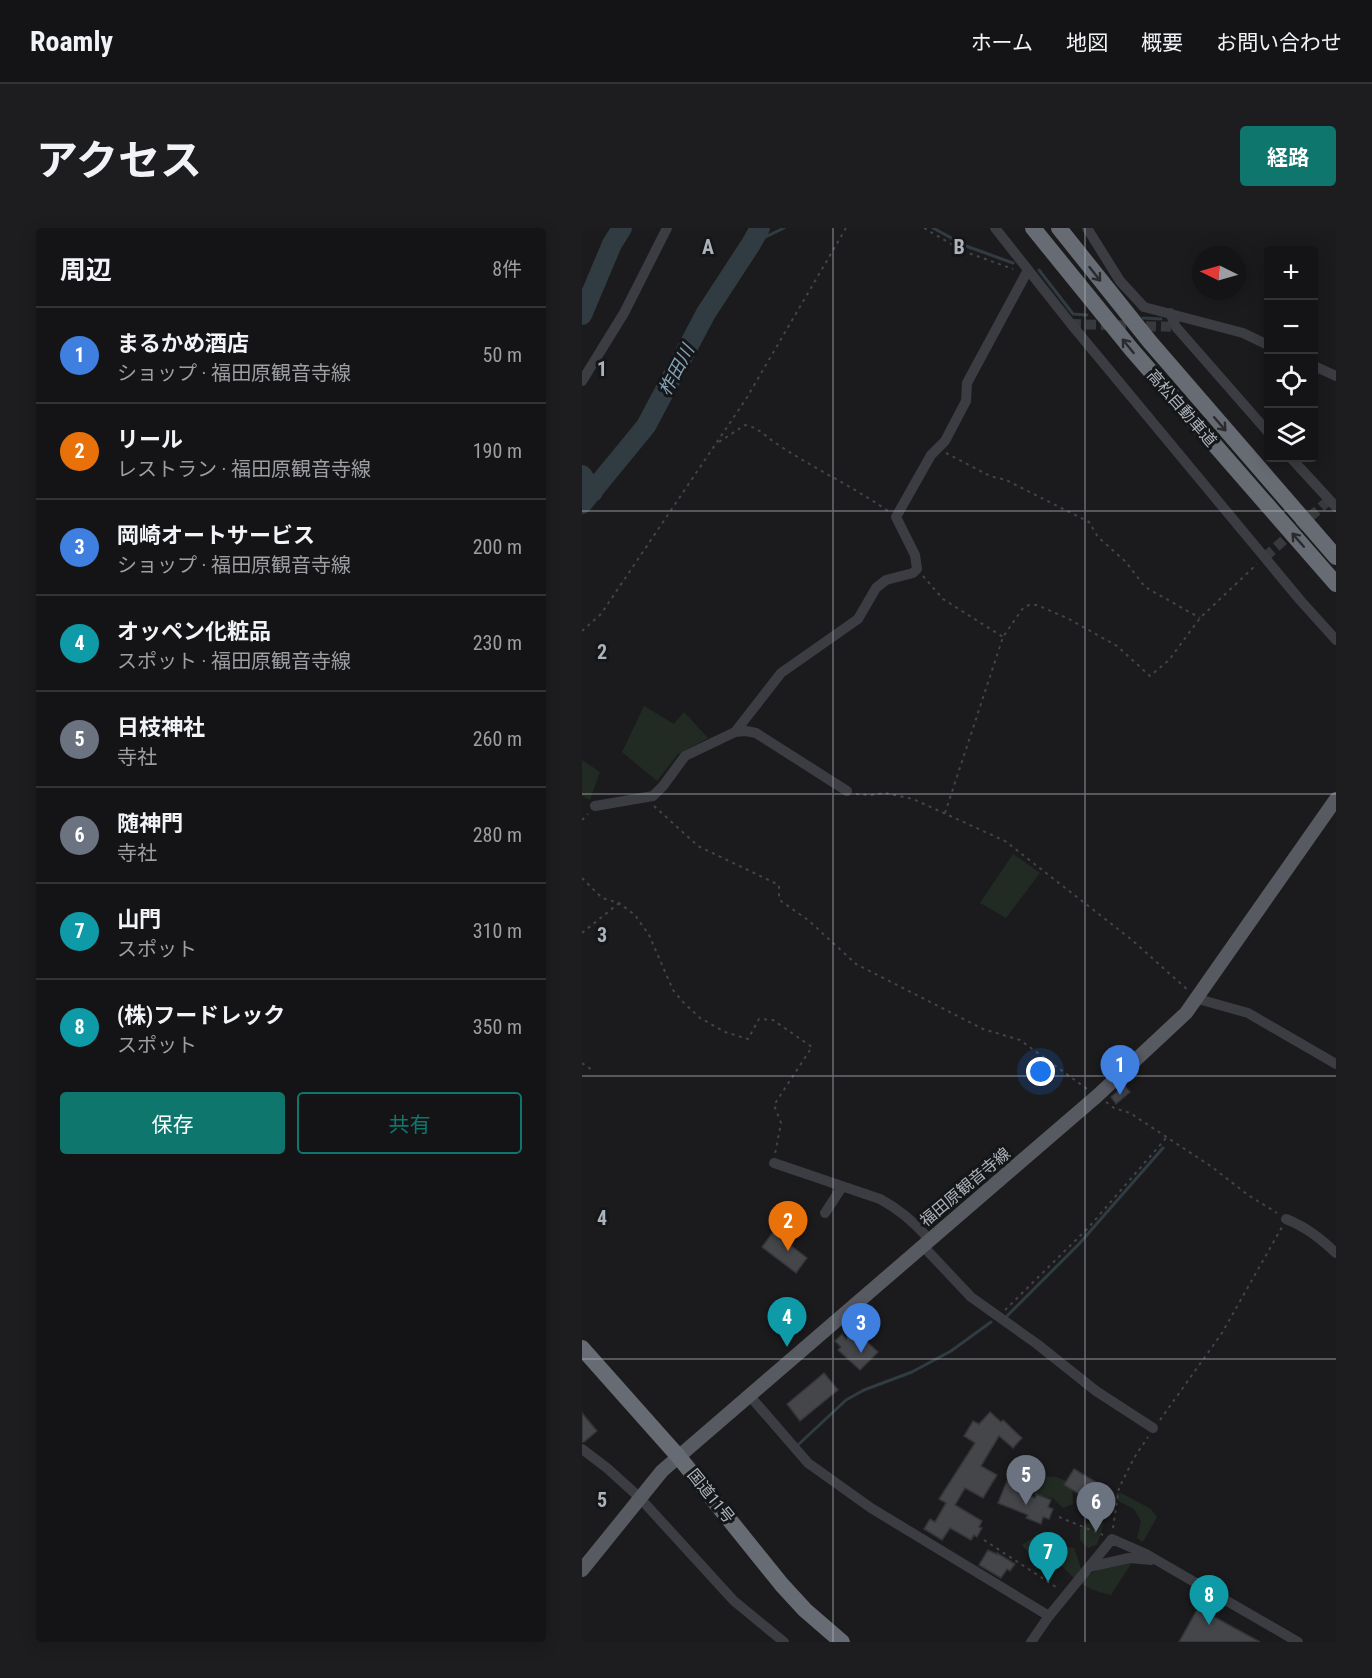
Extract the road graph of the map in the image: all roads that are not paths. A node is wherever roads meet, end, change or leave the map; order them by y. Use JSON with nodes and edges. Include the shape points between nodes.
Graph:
{"nodes":[{"id":1,"x":667,"y":228,"type":"edge"},
{"id":2,"x":995,"y":228,"type":"edge"},
{"id":3,"x":1033,"y":228,"type":"edge"},
{"id":4,"x":1059,"y":228,"type":"edge"},
{"id":5,"x":1087,"y":228,"type":"edge"},
{"id":6,"x":1027,"y":272,"type":"junction"},
{"id":7,"x":1170,"y":313,"type":"junction"},
{"id":8,"x":1264,"y":343,"type":"edge"},
{"id":9,"x":1318,"y":368,"type":"edge"},
{"id":10,"x":1336,"y":376,"type":"edge"},
{"id":11,"x":582,"y":381,"type":"edge"},
{"id":12,"x":1264,"y":426,"type":"edge"},
{"id":13,"x":1295,"y":462,"type":"edge"},
{"id":14,"x":1336,"y":507,"type":"edge"},
{"id":15,"x":1336,"y":557,"type":"edge"},
{"id":16,"x":1336,"y":584,"type":"edge"},
{"id":17,"x":1336,"y":640,"type":"edge"},
{"id":18,"x":735,"y":732,"type":"junction"},
{"id":19,"x":847,"y":790,"type":"road end"},
{"id":20,"x":1336,"y":799,"type":"edge"},
{"id":21,"x":595,"y":806,"type":"dead end"},
{"id":22,"x":1198,"y":999,"type":"junction"},
{"id":23,"x":1336,"y":1064,"type":"edge"},
{"id":24,"x":774,"y":1163,"type":"road end"},
{"id":25,"x":842,"y":1187,"type":"junction"},
{"id":26,"x":825,"y":1213,"type":"dead end"},
{"id":27,"x":1286,"y":1219,"type":"road end"},
{"id":28,"x":925,"y":1242,"type":"junction"},
{"id":29,"x":1336,"y":1253,"type":"edge"},
{"id":30,"x":582,"y":1348,"type":"edge"},
{"id":31,"x":749,"y":1395,"type":"junction"},
{"id":32,"x":1154,"y":1428,"type":"road end"},
{"id":33,"x":582,"y":1449,"type":"edge"},
{"id":34,"x":678,"y":1456,"type":"junction"},
{"id":35,"x":639,"y":1497,"type":"junction"},
{"id":36,"x":1157,"y":1561,"type":"junction"},
{"id":37,"x":1089,"y":1567,"type":"junction"},
{"id":38,"x":582,"y":1570,"type":"edge"},
{"id":39,"x":1048,"y":1616,"type":"junction"},
{"id":40,"x":784,"y":1642,"type":"edge"},
{"id":41,"x":842,"y":1642,"type":"edge"},
{"id":42,"x":1031,"y":1642,"type":"edge"},
{"id":43,"x":1298,"y":1642,"type":"edge"}],
"edges":[{"from":1,"to":11,"type":"street","via":[[624,313]]},
{"from":2,"to":6,"type":"street"},
{"from":16,"to":3,"type":"highway","name":"高松自動車道","one_way":true,"via":[[1132,350]]},
{"from":4,"to":15,"type":"highway","name":"高松自動車道","one_way":true,"via":[[1150,342]]},
{"from":5,"to":7,"type":"street","via":[[1120,281],[1144,307]]},
{"from":6,"to":17,"type":"street"},
{"from":6,"to":18,"type":"street","via":[[967,383],[966,401],[945,441],[932,454],[896,517],[915,555],[917,569],[886,580],[876,588],[858,619],[780,673]]},
{"from":7,"to":8,"type":"street"},
{"from":7,"to":12,"type":"street","via":[[1176,327]]},
{"from":9,"to":10,"type":"street"},
{"from":13,"to":14,"type":"street"},
{"from":18,"to":19,"type":"street","via":[[746,730],[756,734]]},
{"from":18,"to":21,"type":"street","via":[[685,756],[653,796]]},
{"from":20,"to":22,"type":"main road","name":"福田原観音寺線"},
{"from":22,"to":23,"type":"street","via":[[1248,1013]]},
{"from":22,"to":28,"type":"main road","name":"福田原観音寺線","via":[[1159,1041]]},
{"from":24,"to":25,"type":"street"},
{"from":25,"to":26,"type":"street"},
{"from":25,"to":28,"type":"street","via":[[894,1206],[918,1227]]},
{"from":27,"to":29,"type":"street","via":[[1319,1236]]},
{"from":28,"to":31,"type":"main road","name":"福田原観音寺線"},
{"from":28,"to":32,"type":"street","via":[[971,1297],[1096,1391]]},
{"from":30,"to":34,"type":"highway","name":"国道11号"},
{"from":31,"to":34,"type":"main road","name":"福田原観音寺線"},
{"from":31,"to":39,"type":"street","via":[[808,1463],[871,1508]]},
{"from":33,"to":35,"type":"street"},
{"from":34,"to":35,"type":"main road","name":"福田原観音寺線"},
{"from":34,"to":41,"type":"highway","name":"国道11号","via":[[782,1585]]},
{"from":35,"to":38,"type":"main road","name":"福田原観音寺線"},
{"from":35,"to":40,"type":"street","via":[[734,1601]]},
{"from":36,"to":37,"type":"street","via":[[1129,1558]]},
{"from":36,"to":37,"type":"street","via":[[1112,1539]]},
{"from":36,"to":43,"type":"street"},
{"from":37,"to":39,"type":"street"},
{"from":39,"to":42,"type":"street"}]}
